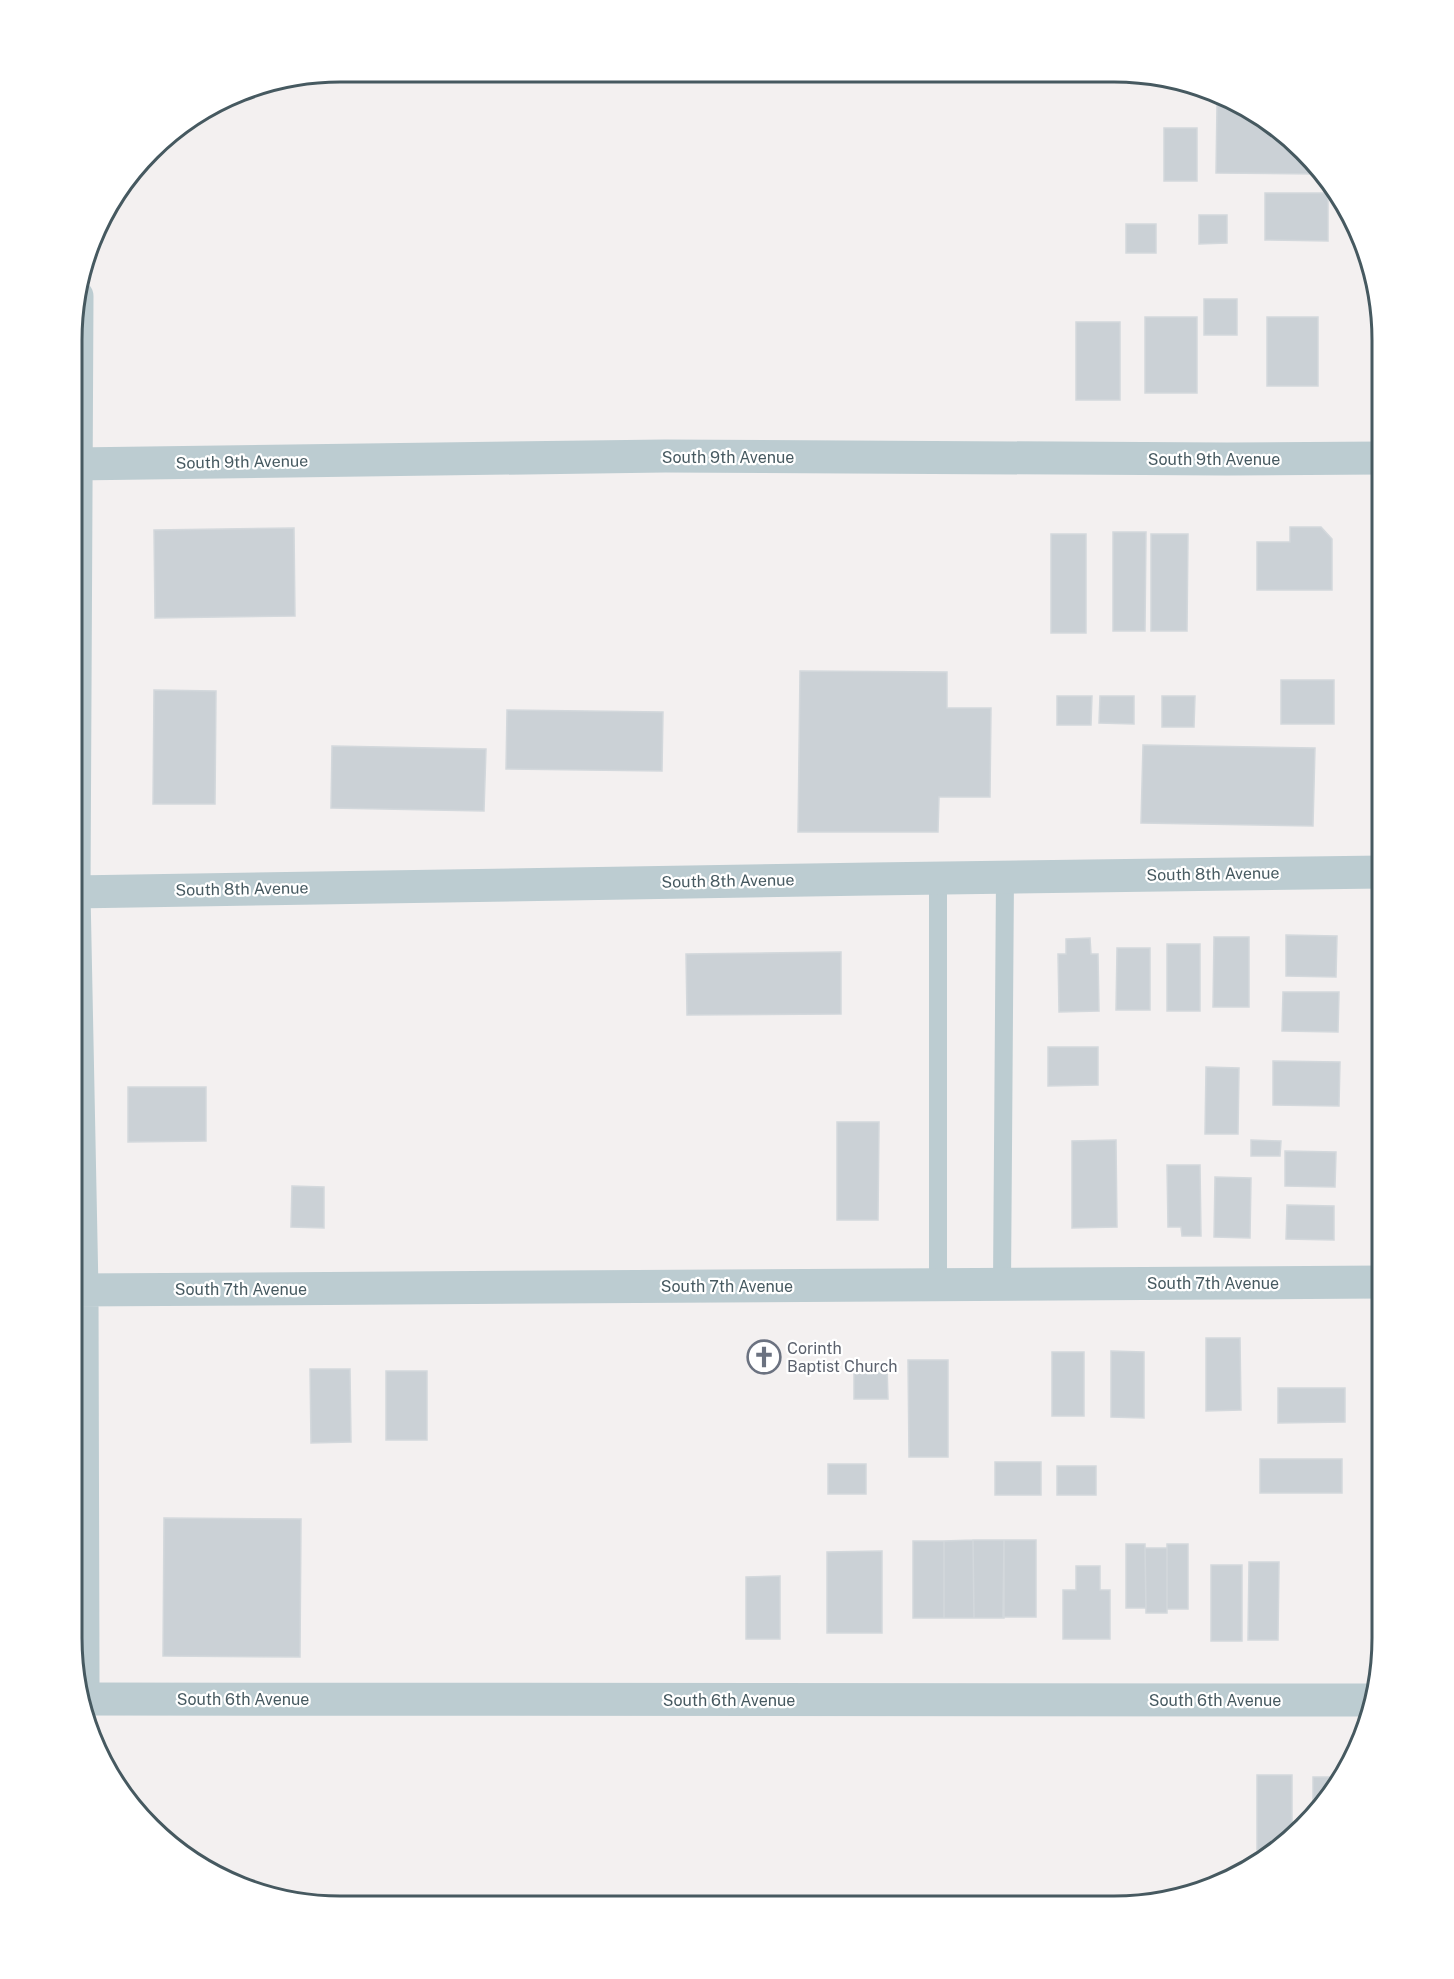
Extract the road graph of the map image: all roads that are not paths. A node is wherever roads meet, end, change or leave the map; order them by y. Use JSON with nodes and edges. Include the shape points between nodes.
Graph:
{"nodes":[{"id":1,"x":1372,"y":458,"type":"edge"},
{"id":2,"x":82,"y":464,"type":"edge"},
{"id":3,"x":1372,"y":873,"type":"edge"},
{"id":4,"x":1005,"y":877,"type":"junction"},
{"id":5,"x":938,"y":878,"type":"junction"},
{"id":6,"x":82,"y":892,"type":"edge"},
{"id":7,"x":1372,"y":1282,"type":"edge"},
{"id":8,"x":1002,"y":1284,"type":"junction"},
{"id":9,"x":938,"y":1285,"type":"junction"},
{"id":10,"x":82,"y":1290,"type":"edge"},
{"id":11,"x":90,"y":1699,"type":"edge"},
{"id":12,"x":1364,"y":1700,"type":"edge"}],
"edges":[{"from":1,"to":2,"type":"street","name":"South 9th Avenue","via":[[665,456]]},
{"from":3,"to":4,"type":"street","name":"South 8th Avenue"},
{"from":4,"to":5,"type":"street","name":"South 8th Avenue"},
{"from":4,"to":8,"type":"lane"},
{"from":5,"to":6,"type":"street","name":"South 8th Avenue"},
{"from":5,"to":9,"type":"lane"},
{"from":7,"to":8,"type":"street","name":"South 7th Avenue"},
{"from":8,"to":9,"type":"street","name":"South 7th Avenue"},
{"from":9,"to":10,"type":"street","name":"South 7th Avenue"},
{"from":11,"to":12,"type":"street","name":"South 6th Avenue"}]}
